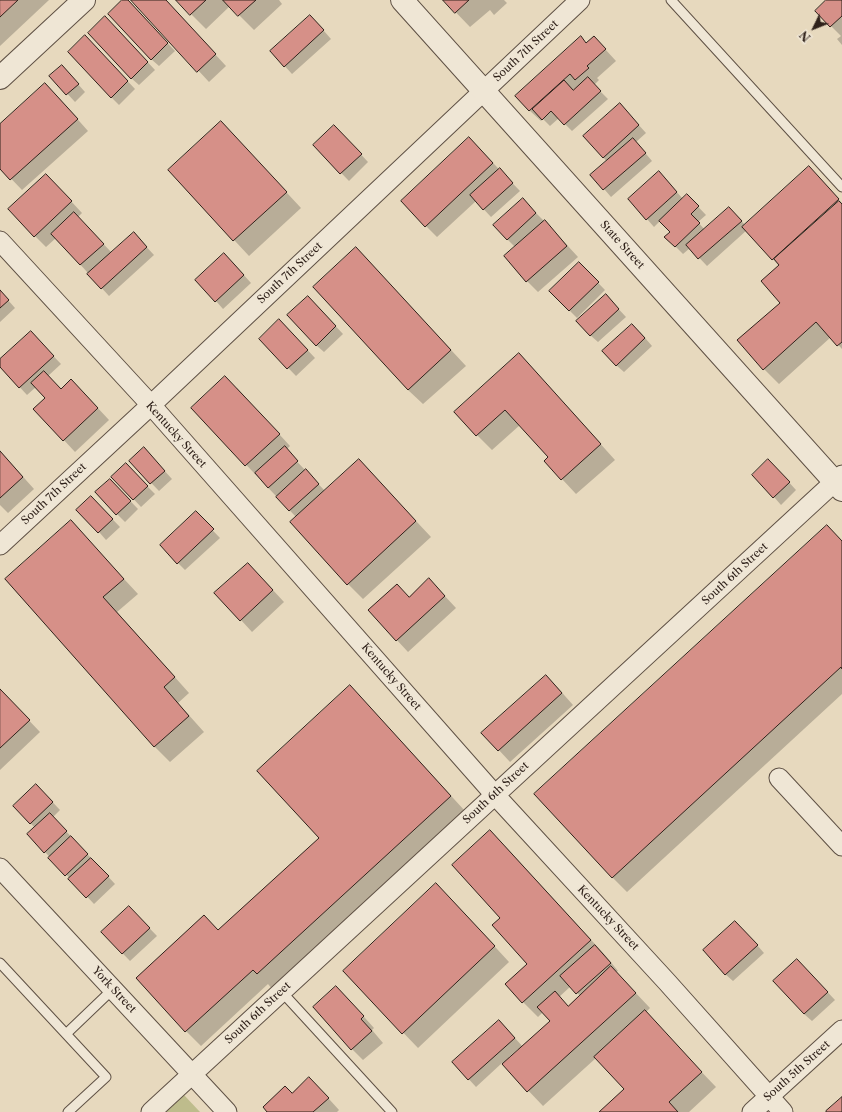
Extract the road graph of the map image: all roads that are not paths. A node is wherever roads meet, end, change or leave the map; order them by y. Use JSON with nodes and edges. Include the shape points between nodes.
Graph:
{"nodes":[{"id":1,"x":84,"y":0,"type":"edge"},
{"id":2,"x":402,"y":0,"type":"edge"},
{"id":3,"x":580,"y":0,"type":"edge"},
{"id":4,"x":671,"y":0,"type":"edge"},
{"id":5,"x":0,"y":78,"type":"edge"},
{"id":6,"x":484,"y":91,"type":"junction"},
{"id":7,"x":842,"y":187,"type":"edge"},
{"id":8,"x":0,"y":242,"type":"edge"},
{"id":9,"x":150,"y":405,"type":"junction"},
{"id":10,"x":839,"y":482,"type":"edge"},
{"id":11,"x":0,"y":545,"type":"edge"},
{"id":12,"x":779,"y":778,"type":"dead end"},
{"id":13,"x":495,"y":795,"type":"junction"},
{"id":14,"x":842,"y":846,"type":"edge"},
{"id":15,"x":0,"y":868,"type":"edge"},
{"id":16,"x":0,"y":962,"type":"edge"},
{"id":17,"x":114,"y":989,"type":"junction"},
{"id":18,"x":281,"y":991,"type":"junction"},
{"id":19,"x":842,"y":1030,"type":"edge"},
{"id":20,"x":66,"y":1034,"type":"junction"},
{"id":21,"x":192,"y":1074,"type":"junction"},
{"id":22,"x":769,"y":1096,"type":"junction"},
{"id":23,"x":68,"y":1112,"type":"edge"},
{"id":24,"x":151,"y":1112,"type":"edge"},
{"id":25,"x":227,"y":1112,"type":"edge"},
{"id":26,"x":392,"y":1112,"type":"edge"},
{"id":27,"x":752,"y":1112,"type":"edge"},
{"id":28,"x":783,"y":1112,"type":"edge"}],
"edges":[{"from":1,"to":5,"type":"street"},
{"from":2,"to":6,"type":"street","name":"State Street"},
{"from":3,"to":6,"type":"street","name":"South 7th Street"},
{"from":4,"to":7,"type":"lane"},
{"from":6,"to":9,"type":"street","name":"South 7th Street"},
{"from":6,"to":10,"type":"street","name":"State Street"},
{"from":8,"to":9,"type":"street","name":"Kentucky Street"},
{"from":9,"to":11,"type":"street","name":"South 7th Street"},
{"from":9,"to":13,"type":"street","name":"Kentucky Street"},
{"from":10,"to":13,"type":"street","name":"South 6th Street"},
{"from":12,"to":14,"type":"street"},
{"from":13,"to":18,"type":"street","name":"South 6th Street"},
{"from":13,"to":22,"type":"street","name":"Kentucky Street"},
{"from":15,"to":17,"type":"street","name":"York Street"},
{"from":16,"to":20,"type":"lane"},
{"from":17,"to":20,"type":"lane"},
{"from":17,"to":21,"type":"street","name":"York Street"},
{"from":18,"to":21,"type":"street","name":"South 6th Street"},
{"from":18,"to":26,"type":"lane"},
{"from":19,"to":22,"type":"street","name":"South 5th Street"},
{"from":20,"to":23,"type":"lane","via":[[106,1077]]},
{"from":21,"to":24,"type":"street","name":"South 6th Street"},
{"from":21,"to":25,"type":"street","name":"York Street"},
{"from":22,"to":27,"type":"street","name":"South 5th Street"},
{"from":22,"to":28,"type":"street","name":"Kentucky Street"}]}
